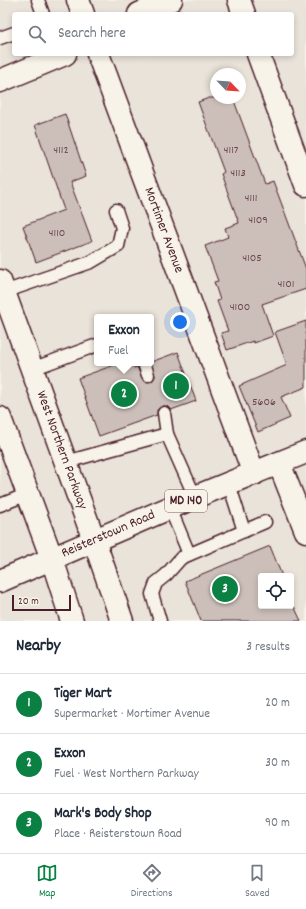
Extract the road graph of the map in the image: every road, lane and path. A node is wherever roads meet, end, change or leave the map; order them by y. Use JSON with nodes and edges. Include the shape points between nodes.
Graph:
{"nodes":[{"id":1,"x":38,"y":0,"type":"edge"},
{"id":2,"x":78,"y":0,"type":"edge"},
{"id":3,"x":171,"y":0,"type":"edge"},
{"id":4,"x":239,"y":0,"type":"edge"},
{"id":5,"x":42,"y":12,"type":"edge"},
{"id":6,"x":82,"y":12,"type":"edge"},
{"id":7,"x":144,"y":12,"type":"edge"},
{"id":8,"x":243,"y":12,"type":"edge"},
{"id":9,"x":12,"y":35,"type":"edge"},
{"id":10,"x":0,"y":38,"type":"edge"},
{"id":11,"x":59,"y":56,"type":"edge"},
{"id":12,"x":99,"y":56,"type":"edge"},
{"id":13,"x":259,"y":56,"type":"edge"},
{"id":14,"x":0,"y":80,"type":"edge"},
{"id":15,"x":306,"y":185,"type":"edge"},
{"id":16,"x":116,"y":210,"type":"dead end"},
{"id":17,"x":2,"y":286,"type":"edge"},
{"id":18,"x":94,"y":346,"type":"edge"},
{"id":19,"x":145,"y":366,"type":"edge"},
{"id":20,"x":32,"y":369,"type":"junction"},
{"id":21,"x":148,"y":375,"type":"dead end"},
{"id":22,"x":164,"y":413,"type":"dead end"},
{"id":23,"x":2,"y":430,"type":"edge"},
{"id":24,"x":167,"y":434,"type":"junction"},
{"id":25,"x":306,"y":452,"type":"edge"},
{"id":26,"x":66,"y":462,"type":"junction"},
{"id":27,"x":279,"y":463,"type":"junction"},
{"id":28,"x":254,"y":474,"type":"junction"},
{"id":29,"x":229,"y":484,"type":"junction"},
{"id":30,"x":28,"y":494,"type":"junction"},
{"id":31,"x":195,"y":497,"type":"junction"},
{"id":32,"x":0,"y":506,"type":"edge"},
{"id":33,"x":170,"y":508,"type":"junction"},
{"id":34,"x":265,"y":522,"type":"dead end"},
{"id":35,"x":244,"y":531,"type":"junction"},
{"id":36,"x":306,"y":531,"type":"edge"},
{"id":37,"x":94,"y":540,"type":"junction"},
{"id":38,"x":189,"y":554,"type":"junction"},
{"id":39,"x":52,"y":559,"type":"junction"},
{"id":40,"x":0,"y":581,"type":"edge"},
{"id":41,"x":72,"y":621,"type":"edge"},
{"id":42,"x":122,"y":621,"type":"edge"},
{"id":43,"x":160,"y":621,"type":"edge"}],
"edges":[{"from":1,"to":5,"type":"lane"},
{"from":2,"to":6,"type":"main road"},
{"from":3,"to":7,"type":"main road"},
{"from":4,"to":8,"type":"main road"},
{"from":9,"to":10,"type":"lane"},
{"from":11,"to":14,"type":"main road"},
{"from":12,"to":28,"type":"main road","name":"Mortimer Avenue"},
{"from":13,"to":15,"type":"main road"},
{"from":16,"to":17,"type":"lane","via":[[122,228],[118,246],[91,262]]},
{"from":17,"to":20,"type":"main road","name":"West Northern Parkway"},
{"from":18,"to":20,"type":"lane"},
{"from":19,"to":21,"type":"lane"},
{"from":20,"to":26,"type":"main road","name":"West Northern Parkway"},
{"from":22,"to":24,"type":"lane"},
{"from":23,"to":30,"type":"main road"},
{"from":24,"to":26,"type":"lane"},
{"from":24,"to":31,"type":"lane"},
{"from":25,"to":27,"type":"main road","name":"Reisterstown Road","number":"MD 140"},
{"from":26,"to":37,"type":"main road","name":"West Northern Parkway"},
{"from":27,"to":28,"type":"main road","name":"Reisterstown Road","number":"MD 140"},
{"from":27,"to":36,"type":"main road"},
{"from":28,"to":29,"type":"main road","name":"Reisterstown Road","number":"MD 140"},
{"from":29,"to":31,"type":"main road","name":"Reisterstown Road","number":"MD 140"},
{"from":29,"to":35,"type":"lane"},
{"from":30,"to":32,"type":"lane"},
{"from":30,"to":39,"type":"main road"},
{"from":31,"to":33,"type":"main road","name":"Reisterstown Road","number":"MD 140"},
{"from":33,"to":37,"type":"main road","name":"Reisterstown Road","number":"MD 140"},
{"from":33,"to":38,"type":"lane"},
{"from":34,"to":35,"type":"lane"},
{"from":35,"to":38,"type":"lane"},
{"from":37,"to":39,"type":"main road","name":"Reisterstown Road","number":"MD 140"},
{"from":37,"to":42,"type":"main road","name":"West Northern Parkway"},
{"from":38,"to":43,"type":"lane","via":[[181,558],[156,583],[152,594]]},
{"from":39,"to":40,"type":"main road","name":"Reisterstown Road","number":"MD 140"},
{"from":39,"to":41,"type":"main road"}]}
